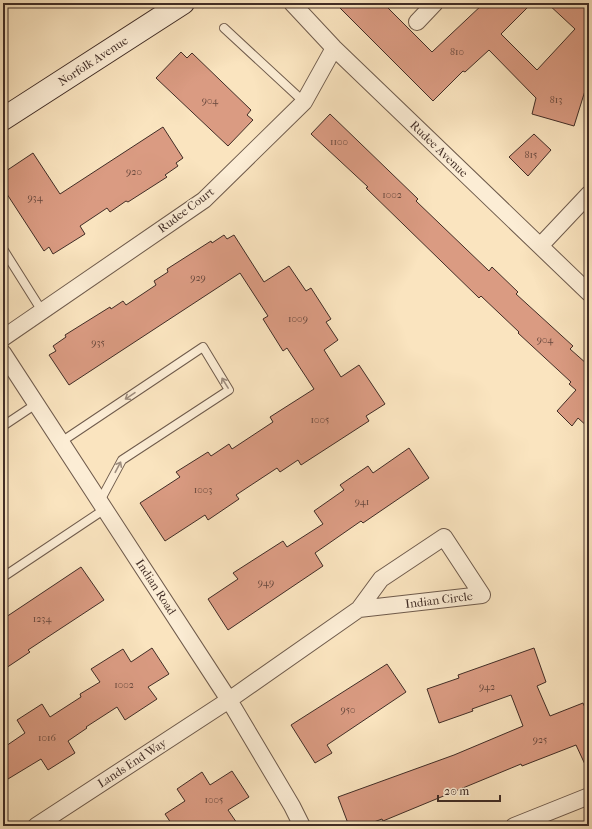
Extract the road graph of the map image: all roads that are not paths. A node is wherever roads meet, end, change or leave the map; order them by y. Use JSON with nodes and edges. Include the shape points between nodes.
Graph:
{"nodes":[{"id":1,"x":183,"y":3,"type":"edge"},
{"id":2,"x":292,"y":3,"type":"edge"},
{"id":3,"x":435,"y":3,"type":"edge"},
{"id":4,"x":417,"y":22,"type":"dead end"},
{"id":5,"x":224,"y":28,"type":"dead end"},
{"id":6,"x":334,"y":48,"type":"junction"},
{"id":7,"x":304,"y":102,"type":"junction"},
{"id":8,"x":3,"y":119,"type":"edge"},
{"id":9,"x":589,"y":194,"type":"edge"},
{"id":10,"x":540,"y":246,"type":"junction"},
{"id":11,"x":3,"y":249,"type":"edge"},
{"id":12,"x":589,"y":293,"type":"edge"},
{"id":13,"x":42,"y":311,"type":"junction"},
{"id":14,"x":3,"y":338,"type":"edge"},
{"id":15,"x":3,"y":353,"type":"edge"},
{"id":16,"x":36,"y":404,"type":"junction"},
{"id":17,"x":3,"y":426,"type":"edge"},
{"id":18,"x":61,"y":442,"type":"junction"},
{"id":19,"x":102,"y":505,"type":"junction"},
{"id":20,"x":3,"y":577,"type":"edge"},
{"id":21,"x":359,"y":609,"type":"junction"},
{"id":22,"x":229,"y":700,"type":"junction"},
{"id":23,"x":589,"y":796,"type":"edge"},
{"id":24,"x":36,"y":826,"type":"edge"},
{"id":25,"x":302,"y":826,"type":"edge"},
{"id":26,"x":514,"y":826,"type":"edge"}],
"edges":[{"from":1,"to":8,"type":"main road","name":"Norfolk Avenue"},
{"from":2,"to":6,"type":"street","name":"Rudee Avenue"},
{"from":3,"to":4,"type":"street"},
{"from":5,"to":7,"type":"lane"},
{"from":6,"to":7,"type":"street","name":"Rudee Court"},
{"from":6,"to":10,"type":"street","name":"Rudee Avenue"},
{"from":7,"to":13,"type":"street","name":"Rudee Court","via":[[204,200]]},
{"from":9,"to":10,"type":"street"},
{"from":10,"to":12,"type":"street","name":"Rudee Avenue"},
{"from":11,"to":13,"type":"lane"},
{"from":13,"to":14,"type":"street","name":"Rudee Court"},
{"from":15,"to":16,"type":"street","name":"Indian Road"},
{"from":16,"to":17,"type":"lane"},
{"from":16,"to":18,"type":"street","name":"Indian Road"},
{"from":18,"to":19,"type":"street","name":"Indian Road"},
{"from":19,"to":18,"type":"lane","one_way":true,"via":[[122,460],[229,390],[203,347]]},
{"from":19,"to":20,"type":"lane"},
{"from":19,"to":22,"type":"street","name":"Indian Road"},
{"from":21,"to":21,"type":"street","name":"Indian Circle","via":[[382,606],[482,595],[444,537],[381,579]]},
{"from":21,"to":22,"type":"street","name":"Indian Circle"},
{"from":22,"to":24,"type":"street","name":"Lands End Way"},
{"from":22,"to":25,"type":"street","name":"Indian Road"},
{"from":23,"to":26,"type":"street"}]}
